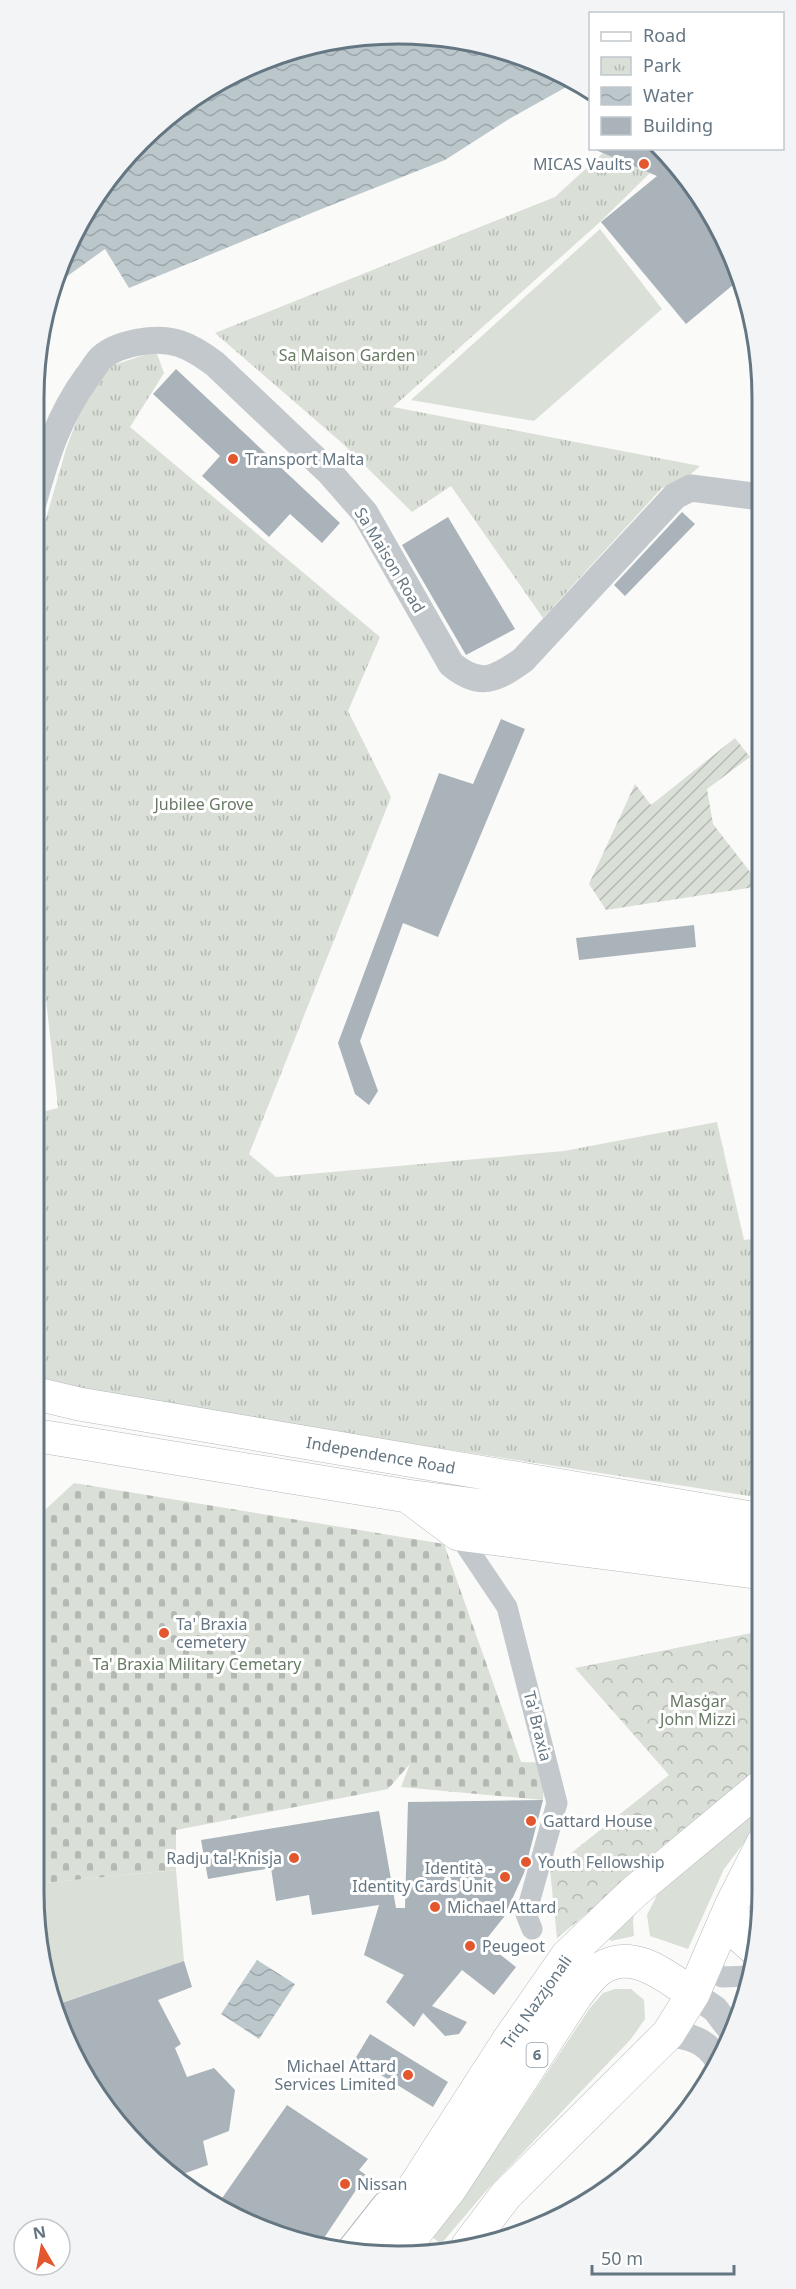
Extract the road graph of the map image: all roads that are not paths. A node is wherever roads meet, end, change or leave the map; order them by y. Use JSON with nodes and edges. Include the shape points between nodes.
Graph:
{"nodes":[{"id":1,"x":44,"y":464,"type":"edge"},
{"id":2,"x":752,"y":496,"type":"edge"},
{"id":3,"x":44,"y":1396,"type":"edge"},
{"id":4,"x":44,"y":1437,"type":"edge"},
{"id":5,"x":407,"y":1496,"type":"junction"},
{"id":6,"x":752,"y":1517,"type":"edge"},
{"id":7,"x":458,"y":1534,"type":"junction"},
{"id":8,"x":752,"y":1542,"type":"edge"},
{"id":9,"x":752,"y":1572,"type":"edge"},
{"id":10,"x":752,"y":1794,"type":"edge"},
{"id":11,"x":752,"y":1865,"type":"edge"},
{"id":12,"x":731,"y":1906,"type":"junction"},
{"id":13,"x":532,"y":1929,"type":"dead end"},
{"id":14,"x":748,"y":1943,"type":"edge"},
{"id":15,"x":651,"y":1967,"type":"junction"},
{"id":16,"x":742,"y":1976,"type":"edge"},
{"id":17,"x":590,"y":1979,"type":"junction"},
{"id":18,"x":700,"y":1980,"type":"junction"},
{"id":19,"x":727,"y":2025,"type":"edge"},
{"id":20,"x":668,"y":2034,"type":"junction"},
{"id":21,"x":714,"y":2052,"type":"edge"},
{"id":22,"x":442,"y":2145,"type":"junction"},
{"id":23,"x":450,"y":2189,"type":"junction"},
{"id":24,"x":474,"y":2237,"type":"edge"},
{"id":25,"x":358,"y":2243,"type":"edge"},
{"id":26,"x":377,"y":2245,"type":"edge"},
{"id":27,"x":423,"y":2245,"type":"edge"},
{"id":28,"x":405,"y":2246,"type":"edge"}],
"edges":[{"from":1,"to":2,"type":"street","name":"Sa Maison Road","via":[[75,394],[101,358],[119,346],[150,340],[195,348],[330,473],[365,513],[451,664],[465,676],[489,680],[523,660],[675,496],[691,488]]},
{"from":3,"to":6,"type":"highway","name":"Independence Road"},
{"from":4,"to":5,"type":"highway"},
{"from":5,"to":7,"type":"highway"},
{"from":5,"to":8,"type":"highway"},
{"from":7,"to":9,"type":"highway"},
{"from":7,"to":13,"type":"street","name":"Ta' Braxia","via":[[507,1607],[557,1803],[526,1914]]},
{"from":10,"to":22,"type":"highway","name":"Triq Nazzjonali","number":"6","via":[[634,1892],[567,1956]]},
{"from":11,"to":12,"type":"highway"},
{"from":12,"to":14,"type":"highway","via":[[738,1934]]},
{"from":12,"to":18,"type":"highway"},
{"from":15,"to":17,"type":"highway","number":"6","via":[[633,1961],[613,1963]]},
{"from":15,"to":18,"type":"highway"},
{"from":15,"to":20,"type":"highway","via":[[663,1977],[675,2004]]},
{"from":16,"to":18,"type":"street"},
{"from":17,"to":18,"type":"highway","via":[[600,1965],[631,1950],[658,1952]]},
{"from":17,"to":23,"type":"highway","number":"6"},
{"from":18,"to":19,"type":"street"},
{"from":18,"to":20,"type":"highway"},
{"from":20,"to":21,"type":"street","via":[[686,2035]]},
{"from":20,"to":24,"type":"highway","via":[[506,2194]]},
{"from":22,"to":25,"type":"main road","name":"Triq Nazzjonali","number":"6","via":[[408,2179]]},
{"from":22,"to":26,"type":"highway","name":"Triq Nazzjonali","number":"6"},
{"from":23,"to":27,"type":"highway","number":"6"},
{"from":23,"to":28,"type":"highway","number":"6"}]}
